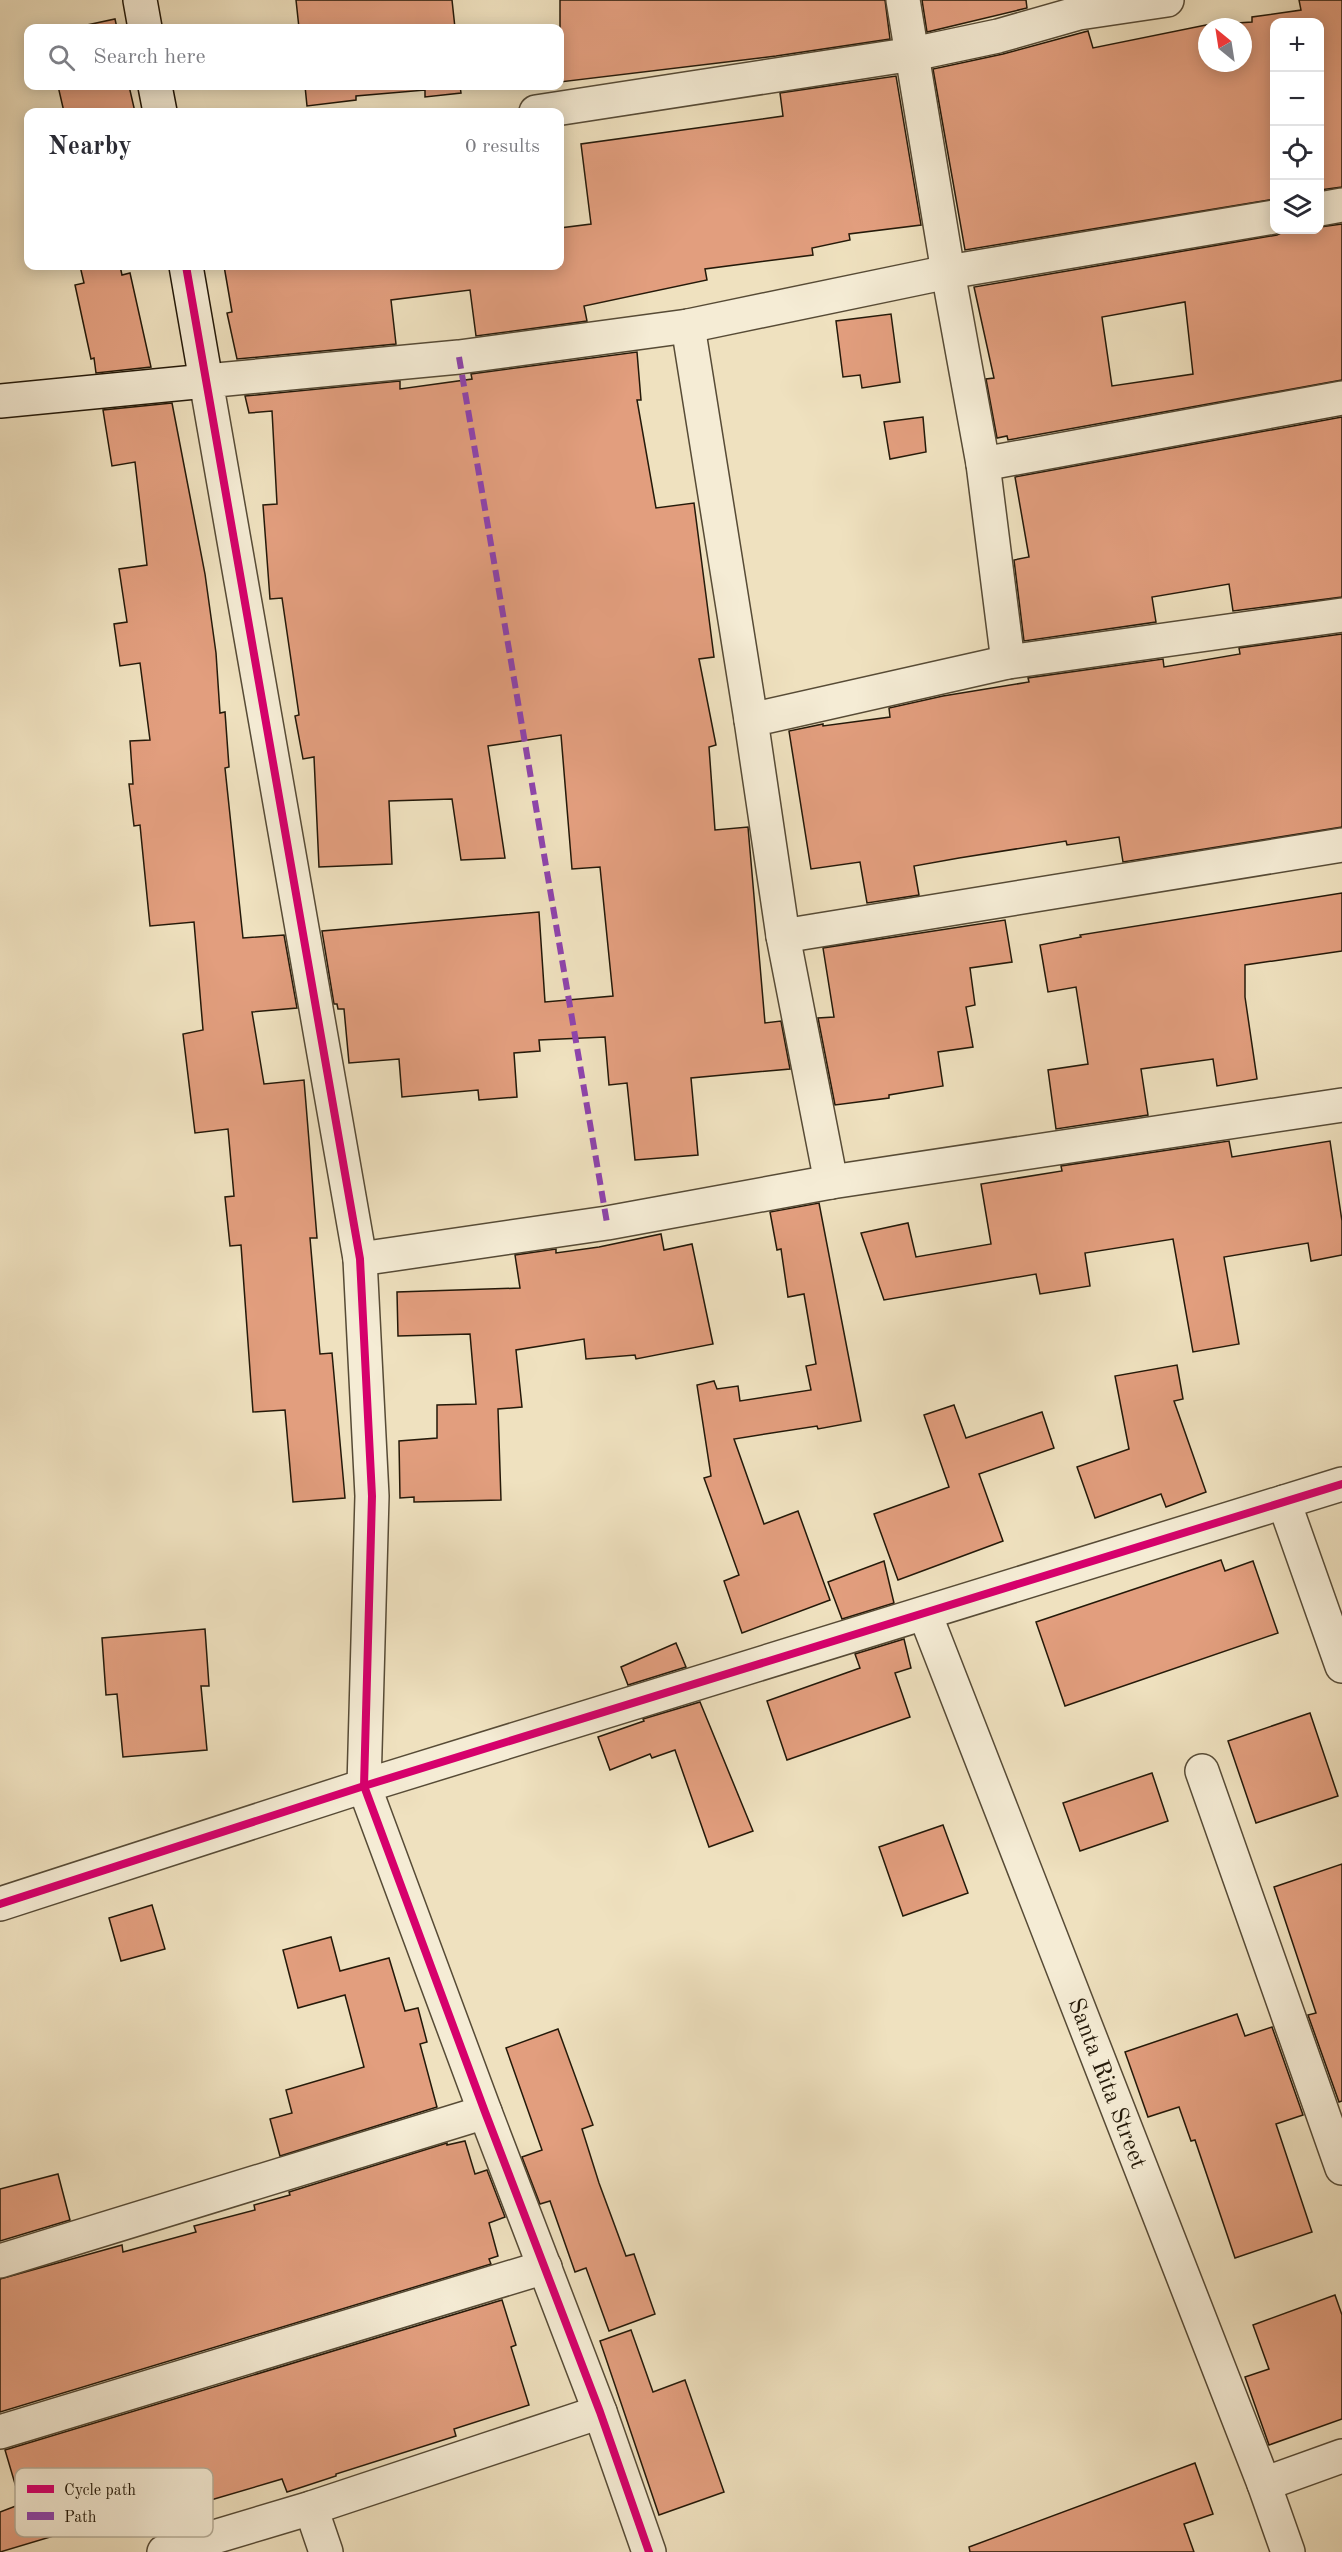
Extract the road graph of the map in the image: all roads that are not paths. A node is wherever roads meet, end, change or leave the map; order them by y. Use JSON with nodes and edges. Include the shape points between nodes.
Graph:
{"nodes":[{"id":1,"x":140,"y":0,"type":"edge"},
{"id":2,"x":903,"y":0,"type":"edge"},
{"id":3,"x":1167,"y":0,"type":"edge"},
{"id":4,"x":144,"y":24,"type":"edge"},
{"id":5,"x":913,"y":54,"type":"junction"},
{"id":6,"x":156,"y":90,"type":"edge"},
{"id":7,"x":159,"y":108,"type":"edge"},
{"id":8,"x":562,"y":108,"type":"edge"},
{"id":9,"x":1342,"y":205,"type":"edge"},
{"id":10,"x":1324,"y":208,"type":"edge"},
{"id":11,"x":1270,"y":218,"type":"edge"},
{"id":12,"x":187,"y":270,"type":"edge"},
{"id":13,"x":948,"y":272,"type":"junction"},
{"id":14,"x":688,"y":326,"type":"junction"},
{"id":15,"x":206,"y":381,"type":"junction"},
{"id":16,"x":1342,"y":398,"type":"edge"},
{"id":17,"x":0,"y":401,"type":"edge"},
{"id":18,"x":983,"y":464,"type":"junction"},
{"id":19,"x":1342,"y":615,"type":"edge"},
{"id":20,"x":1008,"y":663,"type":"junction"},
{"id":21,"x":751,"y":720,"type":"junction"},
{"id":22,"x":1342,"y":845,"type":"edge"},
{"id":23,"x":783,"y":936,"type":"junction"},
{"id":24,"x":1342,"y":1106,"type":"edge"},
{"id":25,"x":831,"y":1182,"type":"junction"},
{"id":26,"x":360,"y":1259,"type":"junction"},
{"id":27,"x":1342,"y":1484,"type":"edge"},
{"id":28,"x":1284,"y":1502,"type":"junction"},
{"id":29,"x":925,"y":1614,"type":"junction"},
{"id":30,"x":1342,"y":1666,"type":"edge"},
{"id":31,"x":1202,"y":1771,"type":"dead end"},
{"id":32,"x":364,"y":1786,"type":"junction"},
{"id":33,"x":0,"y":1904,"type":"edge"},
{"id":34,"x":485,"y":2112,"type":"junction"},
{"id":35,"x":1342,"y":2168,"type":"edge"},
{"id":36,"x":0,"y":2261,"type":"edge"},
{"id":37,"x":545,"y":2267,"type":"junction"},
{"id":38,"x":600,"y":2412,"type":"junction"},
{"id":39,"x":0,"y":2432,"type":"edge"},
{"id":40,"x":1342,"y":2456,"type":"edge"},
{"id":41,"x":1264,"y":2484,"type":"junction"},
{"id":42,"x":311,"y":2508,"type":"junction"},
{"id":43,"x":164,"y":2552,"type":"edge"},
{"id":44,"x":326,"y":2552,"type":"edge"},
{"id":45,"x":649,"y":2552,"type":"edge"},
{"id":46,"x":1288,"y":2552,"type":"edge"}],
"edges":[{"from":1,"to":4,"type":"street"},
{"from":2,"to":5,"type":"street"},
{"from":3,"to":5,"type":"street","via":[[1079,14]]},
{"from":5,"to":8,"type":"street"},
{"from":5,"to":13,"type":"street"},
{"from":6,"to":7,"type":"street"},
{"from":9,"to":10,"type":"street"},
{"from":11,"to":13,"type":"street"},
{"from":12,"to":15,"type":"street"},
{"from":13,"to":14,"type":"street"},
{"from":13,"to":18,"type":"street"},
{"from":14,"to":15,"type":"street","via":[[459,357]]},
{"from":14,"to":21,"type":"street"},
{"from":15,"to":17,"type":"street"},
{"from":15,"to":26,"type":"street"},
{"from":16,"to":18,"type":"street"},
{"from":18,"to":20,"type":"street"},
{"from":19,"to":20,"type":"street"},
{"from":20,"to":21,"type":"street"},
{"from":21,"to":23,"type":"street"},
{"from":22,"to":23,"type":"street"},
{"from":23,"to":25,"type":"street"},
{"from":24,"to":25,"type":"street"},
{"from":25,"to":26,"type":"street","via":[[606,1223]]},
{"from":26,"to":32,"type":"street","via":[[372,1496]]},
{"from":27,"to":28,"type":"street"},
{"from":28,"to":29,"type":"street"},
{"from":28,"to":30,"type":"street"},
{"from":29,"to":32,"type":"street"},
{"from":29,"to":41,"type":"street","name":"Santa Rita Street"},
{"from":31,"to":35,"type":"street"},
{"from":32,"to":33,"type":"street"},
{"from":32,"to":34,"type":"street"},
{"from":34,"to":36,"type":"street"},
{"from":34,"to":37,"type":"street"},
{"from":37,"to":38,"type":"street"},
{"from":37,"to":39,"type":"street"},
{"from":38,"to":42,"type":"street"},
{"from":38,"to":45,"type":"street"},
{"from":40,"to":41,"type":"street"},
{"from":41,"to":46,"type":"street","name":"Santa Rita Street"},
{"from":42,"to":43,"type":"street"},
{"from":42,"to":44,"type":"street"}]}
